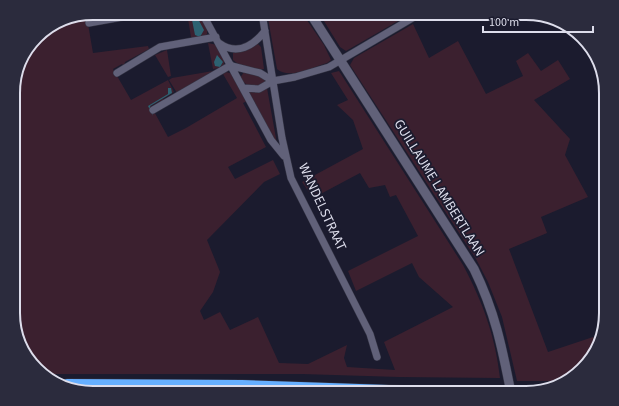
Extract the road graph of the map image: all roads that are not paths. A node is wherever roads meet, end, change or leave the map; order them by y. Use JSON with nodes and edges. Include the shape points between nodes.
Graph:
{"nodes":[{"id":1,"x":101,"y":20,"type":"edge"},
{"id":2,"x":206,"y":20,"type":"edge"},
{"id":3,"x":263,"y":20,"type":"edge"},
{"id":4,"x":315,"y":20,"type":"edge"},
{"id":5,"x":409,"y":20,"type":"edge"},
{"id":6,"x":89,"y":22,"type":"dead end"},
{"id":7,"x":265,"y":31,"type":"junction"},
{"id":8,"x":217,"y":40,"type":"junction"},
{"id":9,"x":341,"y":61,"type":"junction"},
{"id":10,"x":231,"y":66,"type":"junction"},
{"id":11,"x":117,"y":73,"type":"dead end"},
{"id":12,"x":273,"y":81,"type":"junction"},
{"id":13,"x":243,"y":88,"type":"junction"},
{"id":14,"x":154,"y":110,"type":"dead end"},
{"id":15,"x":285,"y":158,"type":"junction"},
{"id":16,"x":377,"y":357,"type":"dead end"},
{"id":17,"x":85,"y":385,"type":"edge"},
{"id":18,"x":242,"y":386,"type":"edge"},
{"id":19,"x":509,"y":386,"type":"edge"}],
"edges":[{"from":1,"to":6,"type":"street"},
{"from":2,"to":8,"type":"street"},
{"from":3,"to":7,"type":"street","name":"WANDELSTRAAT"},
{"from":4,"to":9,"type":"street","name":"GUILLAUME LAMBERTLAAN"},
{"from":5,"to":9,"type":"street"},
{"from":7,"to":8,"type":"street","via":[[253,43],[242,49],[230,49]]},
{"from":7,"to":12,"type":"street","name":"WANDELSTRAAT"},
{"from":8,"to":10,"type":"street"},
{"from":8,"to":11,"type":"street","via":[[160,47]]},
{"from":9,"to":12,"type":"street","via":[[295,77]]},
{"from":9,"to":19,"type":"street","name":"GUILLAUME LAMBERTLAAN","via":[[474,270],[494,313]]},
{"from":10,"to":12,"type":"street","via":[[260,73]]},
{"from":10,"to":13,"type":"street"},
{"from":10,"to":14,"type":"street"},
{"from":12,"to":13,"type":"street","via":[[259,89]]},
{"from":12,"to":15,"type":"street","name":"WANDELSTRAAT"},
{"from":13,"to":15,"type":"street","via":[[271,140]]},
{"from":15,"to":16,"type":"street","name":"WANDELSTRAAT","via":[[291,178],[370,334]]},
{"from":17,"to":18,"type":"highway"}]}
